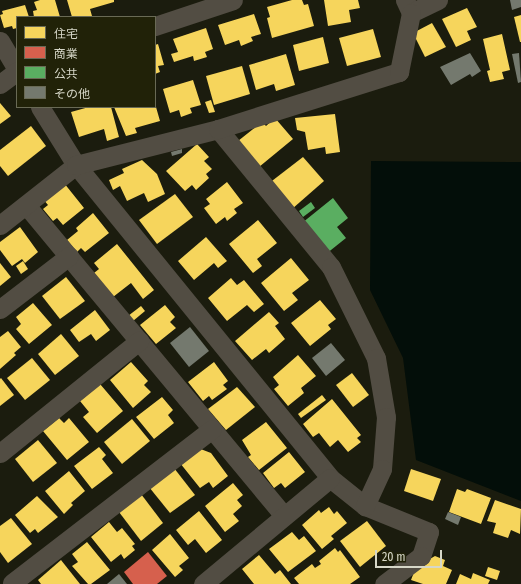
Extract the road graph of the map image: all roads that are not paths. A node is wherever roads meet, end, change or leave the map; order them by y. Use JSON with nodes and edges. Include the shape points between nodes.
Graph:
{"nodes":[{"id":1,"x":234,"y":0,"type":"edge"},
{"id":2,"x":438,"y":0,"type":"edge"},
{"id":3,"x":408,"y":6,"type":"edge"},
{"id":4,"x":156,"y":26,"type":"edge"},
{"id":5,"x":0,"y":41,"type":"edge"},
{"id":6,"x":16,"y":68,"type":"edge"},
{"id":7,"x":16,"y":71,"type":"edge"},
{"id":8,"x":0,"y":84,"type":"edge"},
{"id":9,"x":41,"y":108,"type":"edge"},
{"id":10,"x":218,"y":129,"type":"junction"},
{"id":11,"x":76,"y":165,"type":"junction"},
{"id":12,"x":26,"y":205,"type":"junction"},
{"id":13,"x":0,"y":225,"type":"edge"},
{"id":14,"x":69,"y":256,"type":"junction"},
{"id":15,"x":0,"y":309,"type":"edge"},
{"id":16,"x":139,"y":340,"type":"junction"},
{"id":17,"x":212,"y":429,"type":"junction"},
{"id":18,"x":0,"y":453,"type":"edge"},
{"id":19,"x":330,"y":478,"type":"junction"},
{"id":20,"x":365,"y":506,"type":"junction"},
{"id":21,"x":284,"y":516,"type":"junction"},
{"id":22,"x":0,"y":573,"type":"edge"},
{"id":23,"x":12,"y":584,"type":"edge"},
{"id":24,"x":203,"y":584,"type":"edge"},
{"id":25,"x":384,"y":584,"type":"edge"}],
"edges":[{"from":1,"to":4,"type":"street"},
{"from":2,"to":3,"type":"street"},
{"from":3,"to":10,"type":"street","via":[[399,72]]},
{"from":5,"to":6,"type":"street"},
{"from":7,"to":8,"type":"street"},
{"from":9,"to":11,"type":"street"},
{"from":10,"to":11,"type":"street"},
{"from":10,"to":20,"type":"street","via":[[331,268],[376,358],[386,417],[382,470]]},
{"from":11,"to":12,"type":"street"},
{"from":11,"to":19,"type":"street"},
{"from":12,"to":13,"type":"street"},
{"from":12,"to":14,"type":"street"},
{"from":14,"to":15,"type":"street"},
{"from":14,"to":16,"type":"street"},
{"from":16,"to":17,"type":"street"},
{"from":16,"to":18,"type":"street"},
{"from":17,"to":21,"type":"street"},
{"from":17,"to":23,"type":"street"},
{"from":19,"to":20,"type":"street"},
{"from":19,"to":21,"type":"street"},
{"from":20,"to":25,"type":"street","via":[[429,532],[421,556]]},
{"from":21,"to":24,"type":"street"},
{"from":22,"to":23,"type":"street"}]}
